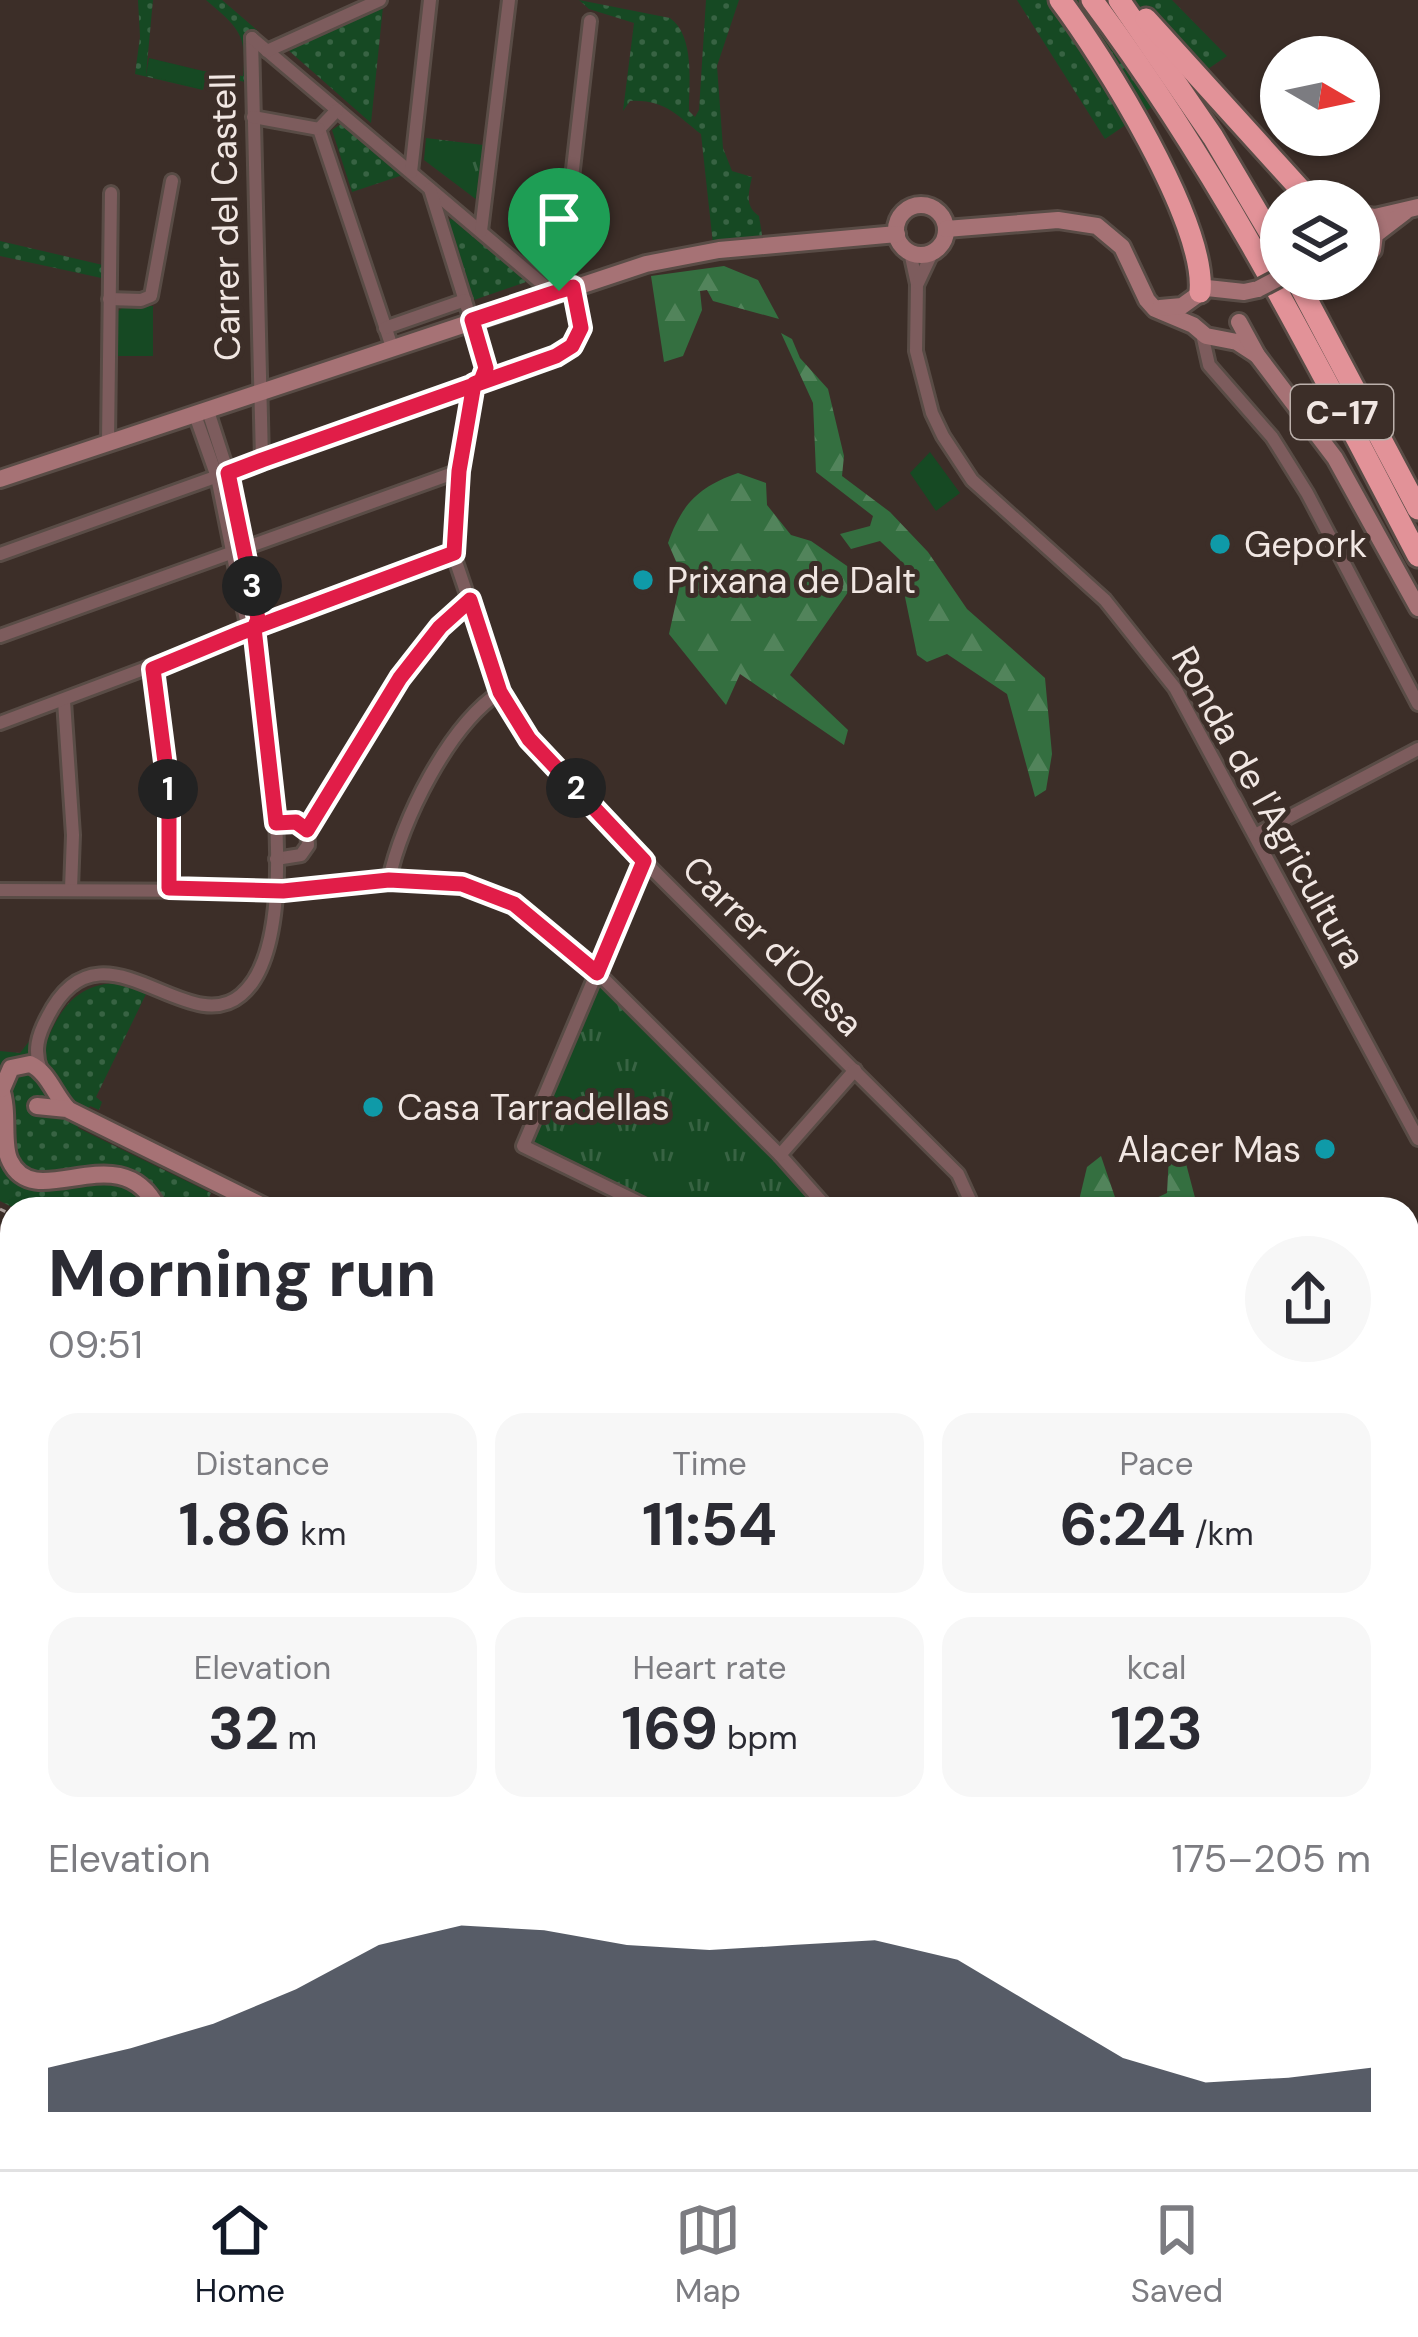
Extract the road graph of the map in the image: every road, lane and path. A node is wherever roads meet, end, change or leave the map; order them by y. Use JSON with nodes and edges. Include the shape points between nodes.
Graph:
{"nodes":[{"id":1,"x":380,"y":0,"type":"edge"},
{"id":2,"x":430,"y":0,"type":"edge"},
{"id":3,"x":509,"y":0,"type":"edge"},
{"id":4,"x":1060,"y":0,"type":"edge"},
{"id":5,"x":1092,"y":0,"type":"edge"},
{"id":6,"x":1119,"y":0,"type":"edge"},
{"id":7,"x":1135,"y":20,"type":"junction"},
{"id":8,"x":590,"y":21,"type":"dead end"},
{"id":9,"x":268,"y":51,"type":"junction"},
{"id":10,"x":337,"y":110,"type":"junction"},
{"id":11,"x":254,"y":117,"type":"junction"},
{"id":12,"x":320,"y":129,"type":"junction"},
{"id":13,"x":411,"y":172,"type":"junction"},
{"id":14,"x":1291,"y":180,"type":"edge"},
{"id":15,"x":172,"y":181,"type":"dead end"},
{"id":16,"x":429,"y":188,"type":"junction"},
{"id":17,"x":111,"y":193,"type":"dead end"},
{"id":18,"x":1412,"y":209,"type":"edge"},
{"id":19,"x":1260,"y":216,"type":"edge"},
{"id":20,"x":1380,"y":216,"type":"edge"},
{"id":21,"x":946,"y":229,"type":"junction"},
{"id":22,"x":481,"y":231,"type":"junction"},
{"id":23,"x":1380,"y":231,"type":"edge"},
{"id":24,"x":897,"y":235,"type":"junction"},
{"id":25,"x":933,"y":251,"type":"junction"},
{"id":26,"x":910,"y":252,"type":"junction"},
{"id":27,"x":917,"y":284,"type":"junction"},
{"id":28,"x":1258,"y":289,"type":"joint"},
{"id":29,"x":562,"y":290,"type":"junction"},
{"id":30,"x":1230,"y":291,"type":"junction"},
{"id":31,"x":1196,"y":297,"type":"junction"},
{"id":32,"x":110,"y":299,"type":"junction"},
{"id":33,"x":465,"y":300,"type":"junction"},
{"id":34,"x":1307,"y":300,"type":"edge"},
{"id":35,"x":1155,"y":309,"type":"junction"},
{"id":36,"x":1240,"y":317,"type":"junction"},
{"id":37,"x":472,"y":320,"type":"junction"},
{"id":38,"x":386,"y":328,"type":"junction"},
{"id":39,"x":1198,"y":330,"type":"junction"},
{"id":40,"x":1222,"y":337,"type":"junction"},
{"id":41,"x":392,"y":347,"type":"junction"},
{"id":42,"x":1257,"y":355,"type":"junction"},
{"id":43,"x":477,"y":383,"type":"junction"},
{"id":44,"x":258,"y":395,"type":"junction"},
{"id":45,"x":202,"y":413,"type":"junction"},
{"id":46,"x":108,"y":442,"type":"junction"},
{"id":47,"x":262,"y":460,"type":"junction"},
{"id":48,"x":459,"y":471,"type":"junction"},
{"id":49,"x":222,"y":475,"type":"junction"},
{"id":50,"x":0,"y":479,"type":"edge"},
{"id":51,"x":1418,"y":509,"type":"edge"},
{"id":52,"x":238,"y":550,"type":"junction"},
{"id":53,"x":454,"y":553,"type":"junction"},
{"id":54,"x":0,"y":554,"type":"edge"},
{"id":55,"x":1418,"y":556,"type":"edge"},
{"id":56,"x":470,"y":600,"type":"junction"},
{"id":57,"x":1418,"y":608,"type":"edge"},
{"id":58,"x":254,"y":628,"type":"junction"},
{"id":59,"x":0,"y":636,"type":"edge"},
{"id":60,"x":153,"y":669,"type":"junction"},
{"id":61,"x":500,"y":692,"type":"junction"},
{"id":62,"x":64,"y":701,"type":"junction"},
{"id":63,"x":1418,"y":704,"type":"edge"},
{"id":64,"x":0,"y":723,"type":"edge"},
{"id":65,"x":1418,"y":749,"type":"edge"},
{"id":66,"x":276,"y":823,"type":"junction"},
{"id":67,"x":307,"y":830,"type":"junction"},
{"id":68,"x":1256,"y":835,"type":"junction"},
{"id":69,"x":276,"y":859,"type":"junction"},
{"id":70,"x":644,"y":861,"type":"junction"},
{"id":71,"x":389,"y":880,"type":"junction"},
{"id":72,"x":169,"y":888,"type":"junction"},
{"id":73,"x":71,"y":889,"type":"junction"},
{"id":74,"x":0,"y":890,"type":"edge"},
{"id":75,"x":275,"y":890,"type":"junction"},
{"id":76,"x":597,"y":973,"type":"junction"},
{"id":77,"x":38,"y":1042,"type":"junction"},
{"id":78,"x":11,"y":1065,"type":"edge"},
{"id":79,"x":855,"y":1070,"type":"junction"},
{"id":80,"x":44,"y":1077,"type":"junction"},
{"id":81,"x":3,"y":1092,"type":"edge"},
{"id":82,"x":33,"y":1108,"type":"junction"},
{"id":83,"x":68,"y":1109,"type":"junction"},
{"id":84,"x":1418,"y":1138,"type":"edge"},
{"id":85,"x":6,"y":1141,"type":"junction"},
{"id":86,"x":780,"y":1154,"type":"junction"},
{"id":87,"x":148,"y":1197,"type":"edge"},
{"id":88,"x":245,"y":1197,"type":"edge"},
{"id":89,"x":627,"y":1197,"type":"edge"},
{"id":90,"x":818,"y":1197,"type":"edge"},
{"id":91,"x":969,"y":1197,"type":"edge"}],
"edges":[{"from":1,"to":9,"type":"street"},
{"from":2,"to":13,"type":"street"},
{"from":3,"to":22,"type":"street"},
{"from":4,"to":31,"type":"highway","via":[[1149,142],[1198,256]]},
{"from":5,"to":55,"type":"highway","number":"C-17","via":[[1218,185]]},
{"from":6,"to":7,"type":"highway"},
{"from":7,"to":14,"type":"highway","via":[[1148,19]]},
{"from":7,"to":19,"type":"highway"},
{"from":8,"to":29,"type":"street"},
{"from":9,"to":10,"type":"street"},
{"from":9,"to":11,"type":"street","name":"Carrer del Castell","via":[[252,38]]},
{"from":10,"to":12,"type":"street"},
{"from":10,"to":13,"type":"street"},
{"from":11,"to":12,"type":"street"},
{"from":11,"to":44,"type":"street","name":"Carrer del Castell"},
{"from":12,"to":38,"type":"street"},
{"from":13,"to":16,"type":"street"},
{"from":15,"to":32,"type":"street","via":[[151,296]]},
{"from":16,"to":22,"type":"street"},
{"from":16,"to":33,"type":"street","name":"Carrer d'Olesa"},
{"from":17,"to":32,"type":"street"},
{"from":18,"to":20,"type":"street"},
{"from":18,"to":23,"type":"street"},
{"from":21,"to":24,"type":"street","via":[[940,213],[919,205],[900,218]]},
{"from":21,"to":25,"type":"street"},
{"from":21,"to":35,"type":"street","via":[[1058,220],[1097,226],[1123,247]]},
{"from":22,"to":29,"type":"street"},
{"from":24,"to":26,"type":"street"},
{"from":24,"to":29,"type":"street","via":[[681,255]]},
{"from":25,"to":26,"type":"street"},
{"from":25,"to":27,"type":"street","name":"Ronda de l'Agricultura"},
{"from":26,"to":27,"type":"street","name":"Ronda de l'Agricultura"},
{"from":27,"to":68,"type":"street","name":"Ronda de l'Agricultura","via":[[916,351],[952,452],[1136,634],[1186,706]]},
{"from":28,"to":30,"type":"street"},
{"from":28,"to":36,"type":"street"},
{"from":29,"to":37,"type":"street"},
{"from":29,"to":43,"type":"street","via":[[581,328],[572,346]]},
{"from":30,"to":31,"type":"street","via":[[1215,287]]},
{"from":30,"to":36,"type":"street"},
{"from":31,"to":35,"type":"street"},
{"from":31,"to":39,"type":"street","via":[[1190,311]]},
{"from":32,"to":46,"type":"street"},
{"from":33,"to":37,"type":"street","name":"Carrer d'Olesa"},
{"from":33,"to":38,"type":"street"},
{"from":34,"to":51,"type":"highway","number":"C-17"},
{"from":35,"to":39,"type":"street"},
{"from":36,"to":40,"type":"street"},
{"from":36,"to":42,"type":"street"},
{"from":37,"to":41,"type":"street"},
{"from":37,"to":43,"type":"street","name":"Carrer d'Olesa","via":[[486,368]]},
{"from":38,"to":41,"type":"street"},
{"from":39,"to":40,"type":"street"},
{"from":39,"to":63,"type":"street","via":[[1209,365],[1272,437],[1307,493]]},
{"from":40,"to":42,"type":"street"},
{"from":41,"to":44,"type":"street"},
{"from":42,"to":57,"type":"street","via":[[1335,458]]},
{"from":43,"to":47,"type":"street"},
{"from":43,"to":48,"type":"street","name":"Carrer d'Olesa"},
{"from":44,"to":45,"type":"street"},
{"from":44,"to":47,"type":"street","name":"Carrer del Castell"},
{"from":45,"to":46,"type":"street"},
{"from":45,"to":49,"type":"street"},
{"from":46,"to":50,"type":"street"},
{"from":47,"to":49,"type":"street"},
{"from":48,"to":52,"type":"street"},
{"from":48,"to":53,"type":"street","name":"Carrer d'Olesa"},
{"from":49,"to":52,"type":"street"},
{"from":49,"to":54,"type":"street"},
{"from":52,"to":58,"type":"street","via":[[246,620]]},
{"from":52,"to":59,"type":"street"},
{"from":53,"to":56,"type":"street","name":"Carrer d'Olesa"},
{"from":53,"to":58,"type":"street"},
{"from":56,"to":61,"type":"street","name":"Carrer d'Olesa"},
{"from":56,"to":67,"type":"street","via":[[400,678]]},
{"from":58,"to":60,"type":"street"},
{"from":58,"to":66,"type":"street"},
{"from":60,"to":62,"type":"street"},
{"from":60,"to":72,"type":"street","via":[[169,793]]},
{"from":61,"to":70,"type":"street","name":"Carrer d'Olesa","via":[[529,739]]},
{"from":61,"to":71,"type":"street","via":[[435,770]]},
{"from":62,"to":64,"type":"street"},
{"from":62,"to":73,"type":"street"},
{"from":65,"to":68,"type":"street"},
{"from":66,"to":67,"type":"street"},
{"from":66,"to":69,"type":"street"},
{"from":67,"to":69,"type":"street","via":[[301,855]]},
{"from":68,"to":84,"type":"street","name":"Ronda de l'Agricultura"},
{"from":69,"to":75,"type":"street"},
{"from":70,"to":76,"type":"street"},
{"from":70,"to":79,"type":"street","name":"Carrer d'Olesa"},
{"from":71,"to":75,"type":"street"},
{"from":71,"to":76,"type":"street","via":[[462,884],[514,904]]},
{"from":72,"to":73,"type":"street"},
{"from":72,"to":75,"type":"street"},
{"from":73,"to":74,"type":"street"},
{"from":75,"to":77,"type":"street","via":[[276,920],[263,960],[232,1001],[199,1006],[127,976],[98,976],[57,1001]]},
{"from":76,"to":86,"type":"street"},
{"from":76,"to":89,"type":"street","via":[[523,1146]]},
{"from":77,"to":78,"type":"street"},
{"from":77,"to":80,"type":"street"},
{"from":78,"to":80,"type":"street"},
{"from":78,"to":81,"type":"street"},
{"from":79,"to":86,"type":"street"},
{"from":79,"to":91,"type":"street","name":"Carrer d'Olesa","via":[[958,1174]]},
{"from":80,"to":82,"type":"street","via":[[46,1096]]},
{"from":80,"to":83,"type":"street"},
{"from":81,"to":82,"type":"street","via":[[17,1108]]},
{"from":81,"to":85,"type":"street"},
{"from":82,"to":83,"type":"street"},
{"from":82,"to":85,"type":"street"},
{"from":83,"to":88,"type":"street"},
{"from":85,"to":87,"type":"street","via":[[9,1161],[25,1179],[112,1172]]},
{"from":86,"to":90,"type":"street"}]}
